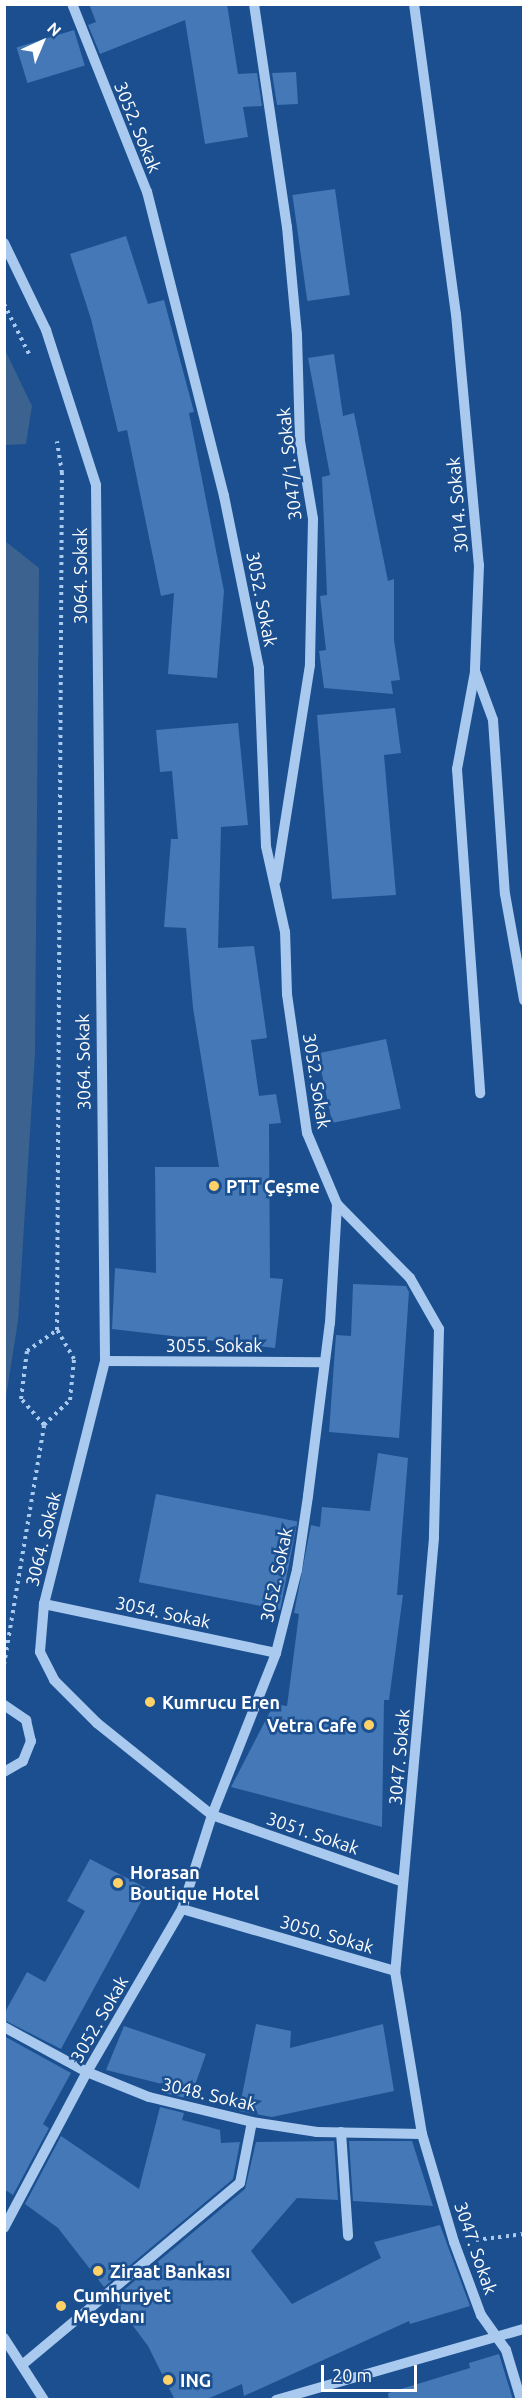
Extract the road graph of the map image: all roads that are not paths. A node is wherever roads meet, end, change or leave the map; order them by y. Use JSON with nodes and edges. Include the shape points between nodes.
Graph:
{"nodes":[{"id":1,"x":72,"y":4,"type":"edge"},
{"id":2,"x":254,"y":4,"type":"edge"},
{"id":3,"x":414,"y":4,"type":"edge"},
{"id":4,"x":4,"y":243,"type":"edge"},
{"id":5,"x":475,"y":671,"type":"junction"},
{"id":6,"x":276,"y":884,"type":"junction"},
{"id":7,"x":524,"y":1000,"type":"edge"},
{"id":8,"x":480,"y":1093,"type":"dead end"},
{"id":9,"x":337,"y":1203,"type":"junction"},
{"id":10,"x":105,"y":1360,"type":"junction"},
{"id":11,"x":323,"y":1362,"type":"junction"},
{"id":12,"x":44,"y":1604,"type":"junction"},
{"id":13,"x":276,"y":1653,"type":"junction"},
{"id":14,"x":4,"y":1705,"type":"edge"},
{"id":15,"x":4,"y":1772,"type":"edge"},
{"id":16,"x":212,"y":1815,"type":"junction"},
{"id":17,"x":403,"y":1882,"type":"junction"},
{"id":18,"x":182,"y":1909,"type":"junction"},
{"id":19,"x":395,"y":1971,"type":"junction"},
{"id":20,"x":4,"y":2027,"type":"edge"},
{"id":21,"x":87,"y":2072,"type":"junction"},
{"id":22,"x":252,"y":2122,"type":"junction"},
{"id":23,"x":341,"y":2132,"type":"junction"},
{"id":24,"x":422,"y":2134,"type":"junction"},
{"id":25,"x":4,"y":2228,"type":"edge"},
{"id":26,"x":348,"y":2236,"type":"dead end"},
{"id":27,"x":524,"y":2330,"type":"edge"},
{"id":28,"x":496,"y":2334,"type":"junction"},
{"id":29,"x":4,"y":2338,"type":"edge"},
{"id":30,"x":22,"y":2365,"type":"junction"},
{"id":31,"x":44,"y":2400,"type":"edge"},
{"id":32,"x":276,"y":2400,"type":"edge"},
{"id":33,"x":521,"y":2400,"type":"edge"}],
"edges":[{"from":1,"to":6,"type":"street","name":"3052. Sokak","via":[[147,192],[224,496],[259,668],[266,846]]},
{"from":2,"to":6,"type":"street","name":"3047/1. Sokak","via":[[287,227],[297,335],[300,441],[313,519],[310,665]]},
{"from":3,"to":5,"type":"street","name":"3014. Sokak","via":[[456,314],[479,565]]},
{"from":4,"to":10,"type":"street","name":"3064. Sokak","via":[[46,330],[96,485]]},
{"from":5,"to":7,"type":"street","name":"3014. Sokak","via":[[493,720],[505,894]]},
{"from":5,"to":8,"type":"street","via":[[457,769]]},
{"from":6,"to":9,"type":"street","name":"3052. Sokak","via":[[285,932],[287,994],[308,1133]]},
{"from":9,"to":11,"type":"street","name":"3052. Sokak","via":[[330,1323]]},
{"from":9,"to":17,"type":"street","name":"3047. Sokak","via":[[410,1278],[439,1329],[434,1538]]},
{"from":10,"to":11,"type":"street","name":"3055. Sokak"},
{"from":10,"to":12,"type":"street","name":"3064. Sokak"},
{"from":11,"to":13,"type":"street","name":"3052. Sokak","via":[[297,1570]]},
{"from":12,"to":13,"type":"street","name":"3054. Sokak"},
{"from":12,"to":16,"type":"street","name":"3064. Sokak","via":[[40,1652],[54,1680],[97,1723]]},
{"from":13,"to":16,"type":"street","name":"3052. Sokak"},
{"from":14,"to":15,"type":"street","via":[[26,1720],[31,1741],[23,1761]]},
{"from":16,"to":17,"type":"street","name":"3051. Sokak"},
{"from":16,"to":18,"type":"street","name":"3052. Sokak"},
{"from":17,"to":19,"type":"street","name":"3047. Sokak"},
{"from":18,"to":19,"type":"street","name":"3050. Sokak"},
{"from":18,"to":21,"type":"street","name":"3052. Sokak"},
{"from":19,"to":24,"type":"street","name":"3047. Sokak"},
{"from":20,"to":21,"type":"street","name":"3048. Sokak"},
{"from":21,"to":22,"type":"street","name":"3048. Sokak","via":[[149,2097]]},
{"from":21,"to":25,"type":"street","name":"3052. Sokak"},
{"from":22,"to":23,"type":"street","name":"3048. Sokak"},
{"from":22,"to":30,"type":"street","via":[[240,2183]]},
{"from":23,"to":24,"type":"street","name":"3048. Sokak"},
{"from":23,"to":26,"type":"street"},
{"from":24,"to":28,"type":"street","name":"3047. Sokak","via":[[454,2242],[482,2314]]},
{"from":27,"to":28,"type":"street"},
{"from":28,"to":32,"type":"street"},
{"from":28,"to":33,"type":"street","name":"3047. Sokak","via":[[506,2350]]},
{"from":29,"to":30,"type":"street"},
{"from":30,"to":31,"type":"street"}]}
